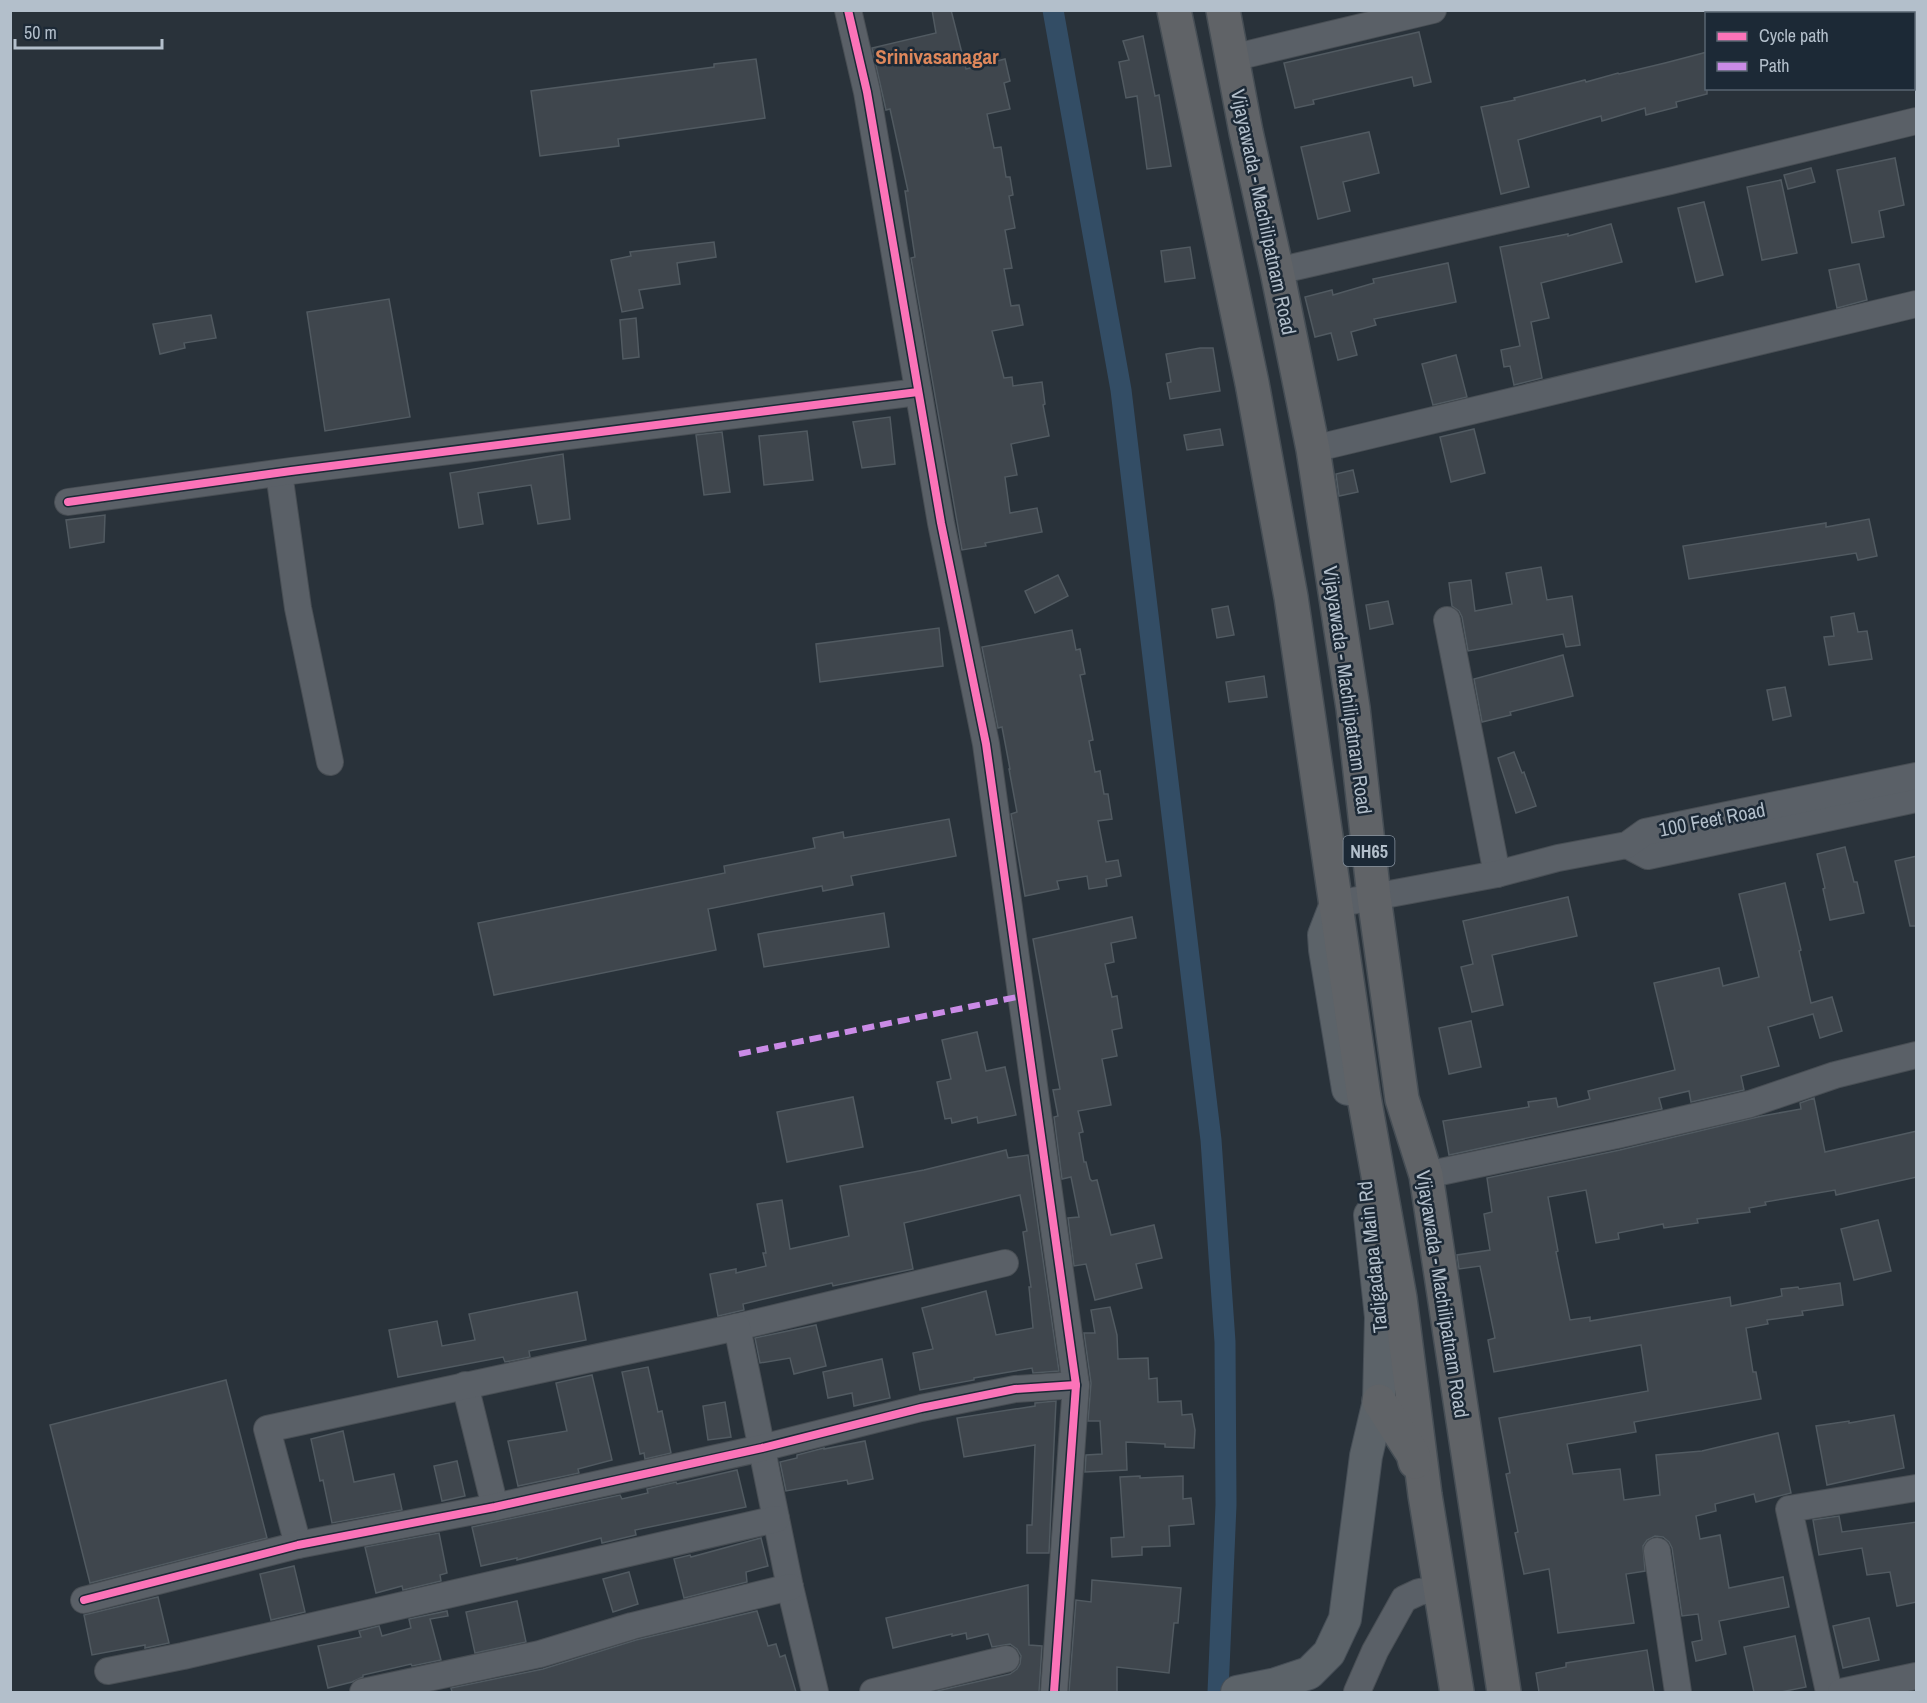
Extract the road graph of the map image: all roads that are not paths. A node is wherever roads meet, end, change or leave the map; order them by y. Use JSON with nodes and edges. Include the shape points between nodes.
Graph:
{"nodes":[{"id":1,"x":848,"y":10,"type":"edge"},
{"id":2,"x":1174,"y":10,"type":"edge"},
{"id":3,"x":1223,"y":10,"type":"edge"},
{"id":4,"x":1433,"y":10,"type":"edge"},
{"id":5,"x":1232,"y":58,"type":"junction"},
{"id":6,"x":1917,"y":121,"type":"edge"},
{"id":7,"x":1277,"y":271,"type":"junction"},
{"id":8,"x":1917,"y":304,"type":"edge"},
{"id":9,"x":918,"y":392,"type":"junction"},
{"id":10,"x":1313,"y":449,"type":"junction"},
{"id":11,"x":279,"y":472,"type":"junction"},
{"id":12,"x":68,"y":502,"type":"dead end"},
{"id":13,"x":1447,"y":620,"type":"dead end"},
{"id":14,"x":1353,"y":708,"type":"junction"},
{"id":15,"x":1308,"y":709,"type":"junction"},
{"id":16,"x":330,"y":762,"type":"dead end"},
{"id":17,"x":1917,"y":776,"type":"edge"},
{"id":18,"x":1917,"y":799,"type":"edge"},
{"id":19,"x":1627,"y":845,"type":"junction"},
{"id":20,"x":1497,"y":874,"type":"junction"},
{"id":21,"x":1374,"y":897,"type":"junction"},
{"id":22,"x":1336,"y":904,"type":"junction"},
{"id":23,"x":1917,"y":1055,"type":"edge"},
{"id":24,"x":1426,"y":1175,"type":"junction"},
{"id":25,"x":1005,"y":1263,"type":"dead end"},
{"id":26,"x":737,"y":1328,"type":"junction"},
{"id":27,"x":465,"y":1385,"type":"junction"},
{"id":28,"x":1076,"y":1385,"type":"junction"},
{"id":29,"x":1379,"y":1401,"type":"junction"},
{"id":30,"x":762,"y":1448,"type":"junction"},
{"id":31,"x":1917,"y":1488,"type":"edge"},
{"id":32,"x":1425,"y":1495,"type":"junction"},
{"id":33,"x":495,"y":1507,"type":"junction"},
{"id":34,"x":776,"y":1519,"type":"junction"},
{"id":35,"x":298,"y":1545,"type":"junction"},
{"id":36,"x":1657,"y":1551,"type":"dead end"},
{"id":37,"x":790,"y":1587,"type":"junction"},
{"id":38,"x":1439,"y":1589,"type":"junction"},
{"id":39,"x":84,"y":1600,"type":"dead end"},
{"id":40,"x":1006,"y":1659,"type":"dead end"},
{"id":41,"x":108,"y":1671,"type":"dead end"},
{"id":42,"x":1917,"y":1676,"type":"edge"},
{"id":43,"x":363,"y":1692,"type":"edge"},
{"id":44,"x":815,"y":1692,"type":"edge"},
{"id":45,"x":873,"y":1692,"type":"edge"},
{"id":46,"x":1054,"y":1692,"type":"edge"},
{"id":47,"x":1237,"y":1692,"type":"edge"},
{"id":48,"x":1357,"y":1692,"type":"edge"},
{"id":49,"x":1457,"y":1692,"type":"edge"},
{"id":50,"x":1504,"y":1692,"type":"edge"},
{"id":51,"x":1678,"y":1692,"type":"edge"},
{"id":52,"x":1829,"y":1692,"type":"edge"},
{"id":53,"x":1841,"y":1692,"type":"edge"}],
"edges":[{"from":1,"to":9,"type":"street","via":[[867,92]]},
{"from":2,"to":15,"type":"highway","number":"NH65","via":[[1252,383]]},
{"from":3,"to":5,"type":"highway","name":"Vijayawada - Machilipatnam Road","number":"NH65"},
{"from":4,"to":5,"type":"street"},
{"from":5,"to":7,"type":"highway","name":"Vijayawada - Machilipatnam Road","number":"NH65"},
{"from":6,"to":7,"type":"street"},
{"from":7,"to":10,"type":"highway","name":"Vijayawada - Machilipatnam Road","number":"NH65"},
{"from":8,"to":10,"type":"street"},
{"from":9,"to":11,"type":"street"},
{"from":9,"to":28,"type":"street","via":[[986,744]]},
{"from":10,"to":14,"type":"highway","name":"Vijayawada - Machilipatnam Road","number":"NH65"},
{"from":11,"to":12,"type":"street"},
{"from":11,"to":16,"type":"street","via":[[298,608]]},
{"from":13,"to":20,"type":"street"},
{"from":14,"to":15,"type":"highway"},
{"from":14,"to":21,"type":"highway","name":"Vijayawada - Machilipatnam Road","number":"NH65"},
{"from":15,"to":22,"type":"highway","number":"NH65"},
{"from":17,"to":19,"type":"street","name":"100 Feet Road","via":[[1646,832]]},
{"from":18,"to":19,"type":"street","name":"100 Feet Road","via":[[1648,856]]},
{"from":19,"to":20,"type":"street"},
{"from":20,"to":21,"type":"street"},
{"from":21,"to":22,"type":"street"},
{"from":21,"to":24,"type":"highway","name":"Vijayawada - Machilipatnam Road","number":"NH65","via":[[1402,1099]]},
{"from":22,"to":29,"type":"main road","name":"Tadigadapa Main Rd","via":[[1324,935],[1324,950],[1373,1234],[1381,1317]]},
{"from":22,"to":32,"type":"highway","number":"NH65","via":[[1364,1097],[1400,1298]]},
{"from":23,"to":24,"type":"street","via":[[1835,1075],[1750,1104]]},
{"from":24,"to":50,"type":"highway","name":"Vijayawada - Machilipatnam Road","number":"NH65"},
{"from":25,"to":26,"type":"street"},
{"from":26,"to":27,"type":"street"},
{"from":26,"to":30,"type":"street"},
{"from":27,"to":33,"type":"street"},
{"from":27,"to":35,"type":"street","via":[[267,1429]]},
{"from":28,"to":30,"type":"street","via":[[1015,1389]]},
{"from":28,"to":46,"type":"street"},
{"from":29,"to":32,"type":"highway","via":[[1413,1454]]},
{"from":29,"to":47,"type":"main road","name":"Tadigadapa Main Rd","via":[[1366,1456],[1345,1620],[1329,1653],[1309,1673]]},
{"from":30,"to":33,"type":"street"},
{"from":30,"to":34,"type":"street"},
{"from":31,"to":52,"type":"street","via":[[1789,1509]]},
{"from":32,"to":38,"type":"highway","number":"NH65"},
{"from":33,"to":35,"type":"street"},
{"from":34,"to":37,"type":"street"},
{"from":34,"to":41,"type":"street"},
{"from":35,"to":39,"type":"street"},
{"from":36,"to":51,"type":"street"},
{"from":37,"to":43,"type":"street","via":[[632,1626],[540,1654]]},
{"from":37,"to":44,"type":"street"},
{"from":38,"to":48,"type":"street","via":[[1404,1599]]},
{"from":38,"to":49,"type":"highway","number":"NH65"},
{"from":40,"to":45,"type":"street"},
{"from":42,"to":53,"type":"street"}]}
